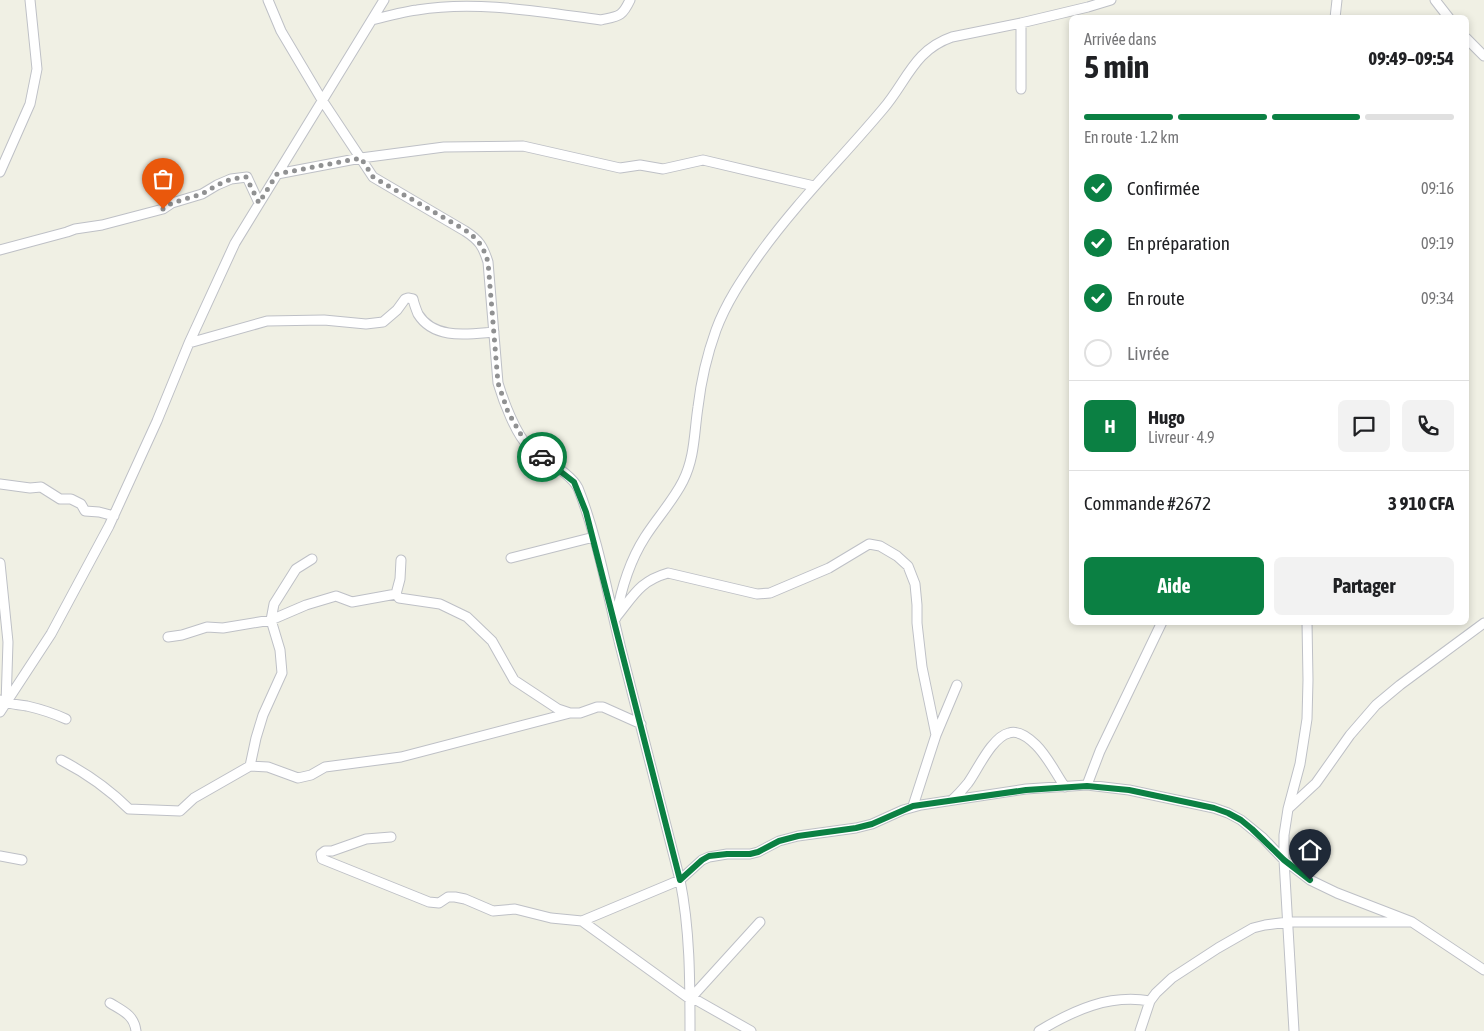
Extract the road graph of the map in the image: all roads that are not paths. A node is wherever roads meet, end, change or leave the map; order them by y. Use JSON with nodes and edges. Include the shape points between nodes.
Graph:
{"nodes":[{"id":1,"x":30,"y":0,"type":"edge"},
{"id":2,"x":268,"y":0,"type":"edge"},
{"id":3,"x":384,"y":0,"type":"edge"},
{"id":4,"x":630,"y":0,"type":"edge"},
{"id":5,"x":1111,"y":0,"type":"edge"},
{"id":6,"x":1336,"y":0,"type":"edge"},
{"id":7,"x":1434,"y":0,"type":"edge"},
{"id":8,"x":1335,"y":15,"type":"edge"},
{"id":9,"x":1446,"y":15,"type":"edge"},
{"id":10,"x":372,"y":20,"type":"junction"},
{"id":11,"x":1021,"y":23,"type":"junction"},
{"id":12,"x":1469,"y":41,"type":"edge"},
{"id":13,"x":1484,"y":56,"type":"edge"},
{"id":14,"x":1021,"y":89,"type":"dead end"},
{"id":15,"x":322,"y":100,"type":"junction"},
{"id":16,"x":361,"y":158,"type":"junction"},
{"id":17,"x":0,"y":172,"type":"edge"},
{"id":18,"x":277,"y":174,"type":"junction"},
{"id":19,"x":814,"y":186,"type":"junction"},
{"id":20,"x":259,"y":203,"type":"junction"},
{"id":21,"x":0,"y":250,"type":"edge"},
{"id":22,"x":494,"y":332,"type":"junction"},
{"id":23,"x":189,"y":343,"type":"junction"},
{"id":24,"x":0,"y":484,"type":"edge"},
{"id":25,"x":114,"y":516,"type":"junction"},
{"id":26,"x":594,"y":537,"type":"junction"},
{"id":27,"x":511,"y":558,"type":"dead end"},
{"id":28,"x":312,"y":559,"type":"dead end"},
{"id":29,"x":401,"y":560,"type":"dead end"},
{"id":30,"x":0,"y":563,"type":"edge"},
{"id":31,"x":396,"y":594,"type":"junction"},
{"id":32,"x":271,"y":620,"type":"junction"},
{"id":33,"x":615,"y":620,"type":"junction"},
{"id":34,"x":1484,"y":623,"type":"edge"},
{"id":35,"x":1161,"y":625,"type":"edge"},
{"id":36,"x":1307,"y":625,"type":"edge"},
{"id":37,"x":168,"y":637,"type":"dead end"},
{"id":38,"x":957,"y":684,"type":"dead end"},
{"id":39,"x":3,"y":702,"type":"edge"},
{"id":40,"x":0,"y":712,"type":"edge"},
{"id":41,"x":570,"y":713,"type":"junction"},
{"id":42,"x":66,"y":719,"type":"dead end"},
{"id":43,"x":641,"y":724,"type":"junction"},
{"id":44,"x":936,"y":735,"type":"junction"},
{"id":45,"x":61,"y":760,"type":"dead end"},
{"id":46,"x":250,"y":766,"type":"junction"},
{"id":47,"x":1087,"y":786,"type":"junction"},
{"id":48,"x":1065,"y":787,"type":"junction"},
{"id":49,"x":952,"y":800,"type":"junction"},
{"id":50,"x":913,"y":806,"type":"junction"},
{"id":51,"x":1288,"y":809,"type":"junction"},
{"id":52,"x":391,"y":837,"type":"dead end"},
{"id":53,"x":0,"y":856,"type":"edge"},
{"id":54,"x":22,"y":860,"type":"dead end"},
{"id":55,"x":1284,"y":860,"type":"junction"},
{"id":56,"x":680,"y":880,"type":"junction"},
{"id":57,"x":582,"y":921,"type":"junction"},
{"id":58,"x":760,"y":922,"type":"dead end"},
{"id":59,"x":1288,"y":922,"type":"junction"},
{"id":60,"x":1412,"y":922,"type":"junction"},
{"id":61,"x":1484,"y":970,"type":"edge"},
{"id":62,"x":690,"y":998,"type":"junction"},
{"id":63,"x":1150,"y":1001,"type":"junction"},
{"id":64,"x":110,"y":1003,"type":"dead end"},
{"id":65,"x":136,"y":1031,"type":"edge"},
{"id":66,"x":690,"y":1031,"type":"edge"},
{"id":67,"x":750,"y":1031,"type":"edge"},
{"id":68,"x":1040,"y":1031,"type":"edge"},
{"id":69,"x":1140,"y":1031,"type":"edge"},
{"id":70,"x":1294,"y":1031,"type":"edge"}],
"edges":[{"from":1,"to":17,"type":"street","via":[[37,70],[30,104]]},
{"from":2,"to":15,"type":"street"},
{"from":3,"to":10,"type":"street"},
{"from":4,"to":10,"type":"street","via":[[625,12],[601,20],[460,6],[417,10]]},
{"from":5,"to":11,"type":"street"},
{"from":6,"to":8,"type":"street"},
{"from":7,"to":9,"type":"street"},
{"from":10,"to":15,"type":"street"},
{"from":11,"to":14,"type":"street"},
{"from":11,"to":19,"type":"street","via":[[952,36],[927,49],[885,107]]},
{"from":12,"to":13,"type":"street"},
{"from":15,"to":16,"type":"street"},
{"from":15,"to":18,"type":"street"},
{"from":16,"to":18,"type":"street"},
{"from":16,"to":19,"type":"street","via":[[444,147],[524,146],[620,168],[663,169],[703,160]]},
{"from":16,"to":22,"type":"street","via":[[373,177],[465,230],[484,248]]},
{"from":18,"to":20,"type":"street"},
{"from":19,"to":33,"type":"street","via":[[737,285],[721,319],[705,366],[692,460],[683,481],[631,563]]},
{"from":20,"to":21,"type":"street","via":[[246,177],[231,179],[163,209]]},
{"from":20,"to":23,"type":"street"},
{"from":22,"to":23,"type":"street","via":[[445,333],[432,328],[419,314],[413,299],[408,298],[383,322],[267,321]]},
{"from":22,"to":26,"type":"street","via":[[498,383],[508,412],[528,446],[577,486]]},
{"from":23,"to":25,"type":"street"},
{"from":24,"to":25,"type":"street","via":[[41,487],[60,499],[81,504],[85,512]]},
{"from":25,"to":39,"type":"street","via":[[51,634]]},
{"from":26,"to":27,"type":"street"},
{"from":26,"to":33,"type":"street"},
{"from":28,"to":32,"type":"street","via":[[296,569],[283,588],[274,604]]},
{"from":29,"to":31,"type":"street"},
{"from":30,"to":39,"type":"street","via":[[8,642]]},
{"from":31,"to":32,"type":"street","via":[[352,602],[336,596]]},
{"from":31,"to":41,"type":"street","via":[[405,600],[440,604],[467,617],[492,641],[514,680]]},
{"from":32,"to":37,"type":"street","via":[[223,628],[206,627]]},
{"from":32,"to":46,"type":"street","via":[[280,650],[282,673],[263,715]]},
{"from":33,"to":43,"type":"street"},
{"from":33,"to":44,"type":"street","via":[[641,585],[668,572],[757,594],[770,593],[829,568],[869,544],[880,546],[908,566],[915,584],[922,666]]},
{"from":34,"to":51,"type":"street","via":[[1376,705],[1316,783]]},
{"from":35,"to":47,"type":"street","via":[[1100,751]]},
{"from":36,"to":51,"type":"street","via":[[1307,719]]},
{"from":38,"to":44,"type":"street"},
{"from":39,"to":40,"type":"street"},
{"from":39,"to":42,"type":"street","via":[[48,711]]},
{"from":41,"to":43,"type":"street","via":[[603,707]]},
{"from":41,"to":46,"type":"street","via":[[400,757],[325,767],[298,778],[268,767]]},
{"from":43,"to":56,"type":"street"},
{"from":44,"to":50,"type":"street"},
{"from":45,"to":46,"type":"street","via":[[113,793],[129,809],[180,811],[194,798]]},
{"from":47,"to":48,"type":"street"},
{"from":47,"to":55,"type":"street","via":[[1129,790],[1228,813],[1263,838]]},
{"from":48,"to":49,"type":"street"},
{"from":48,"to":49,"type":"street","via":[[1037,746],[1028,738],[1011,732],[994,744],[968,784]]},
{"from":49,"to":50,"type":"street"},
{"from":50,"to":56,"type":"street","via":[[872,824],[798,836],[750,854],[709,856]]},
{"from":51,"to":55,"type":"street"},
{"from":52,"to":57,"type":"street","via":[[366,839],[325,851],[321,854],[322,859],[429,902],[439,903],[455,897],[493,911],[515,909],[551,918]]},
{"from":53,"to":54,"type":"street"},
{"from":55,"to":59,"type":"street"},
{"from":55,"to":60,"type":"street","via":[[1310,880]]},
{"from":56,"to":57,"type":"street"},
{"from":56,"to":62,"type":"street","via":[[689,938]]},
{"from":57,"to":62,"type":"street"},
{"from":58,"to":62,"type":"street"},
{"from":59,"to":60,"type":"street"},
{"from":59,"to":63,"type":"street","via":[[1253,928],[1218,948],[1172,978]]},
{"from":59,"to":70,"type":"street"},
{"from":60,"to":61,"type":"street"},
{"from":62,"to":66,"type":"street"},
{"from":62,"to":67,"type":"street"},
{"from":63,"to":68,"type":"street","via":[[1114,999],[1085,1007]]},
{"from":63,"to":69,"type":"street"},
{"from":64,"to":65,"type":"street","via":[[130,1015]]}]}
